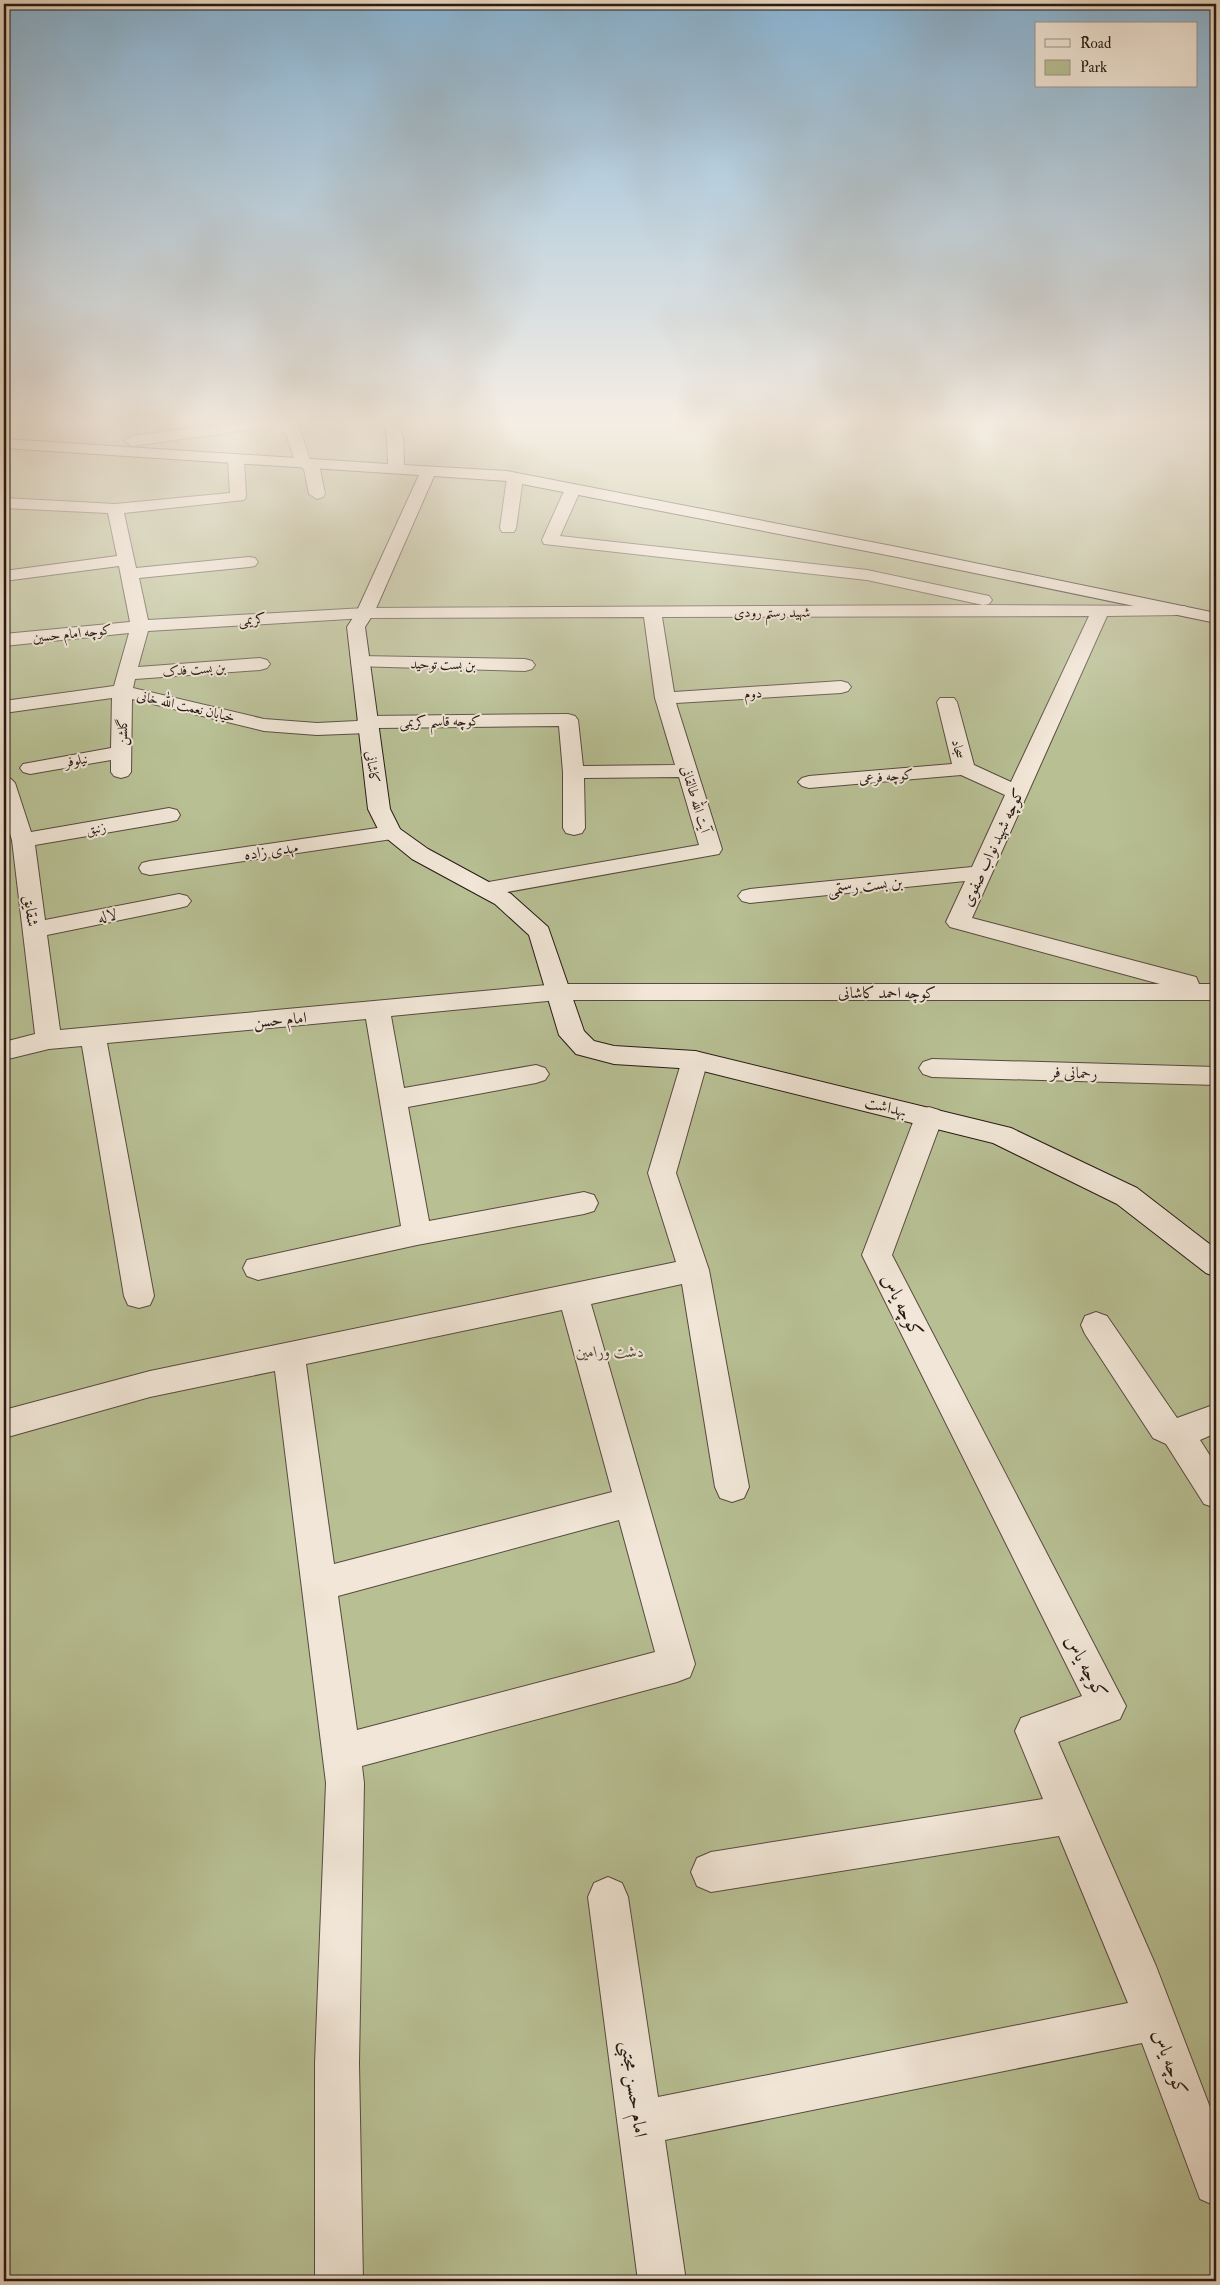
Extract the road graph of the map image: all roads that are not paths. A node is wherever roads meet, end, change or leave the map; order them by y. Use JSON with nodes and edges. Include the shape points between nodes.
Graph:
{"nodes":[{"id":1,"x":119,"y":527,"type":"edge"},
{"id":2,"x":404,"y":527,"type":"edge"},
{"id":3,"x":556,"y":527,"type":"edge"},
{"id":4,"x":767,"y":527,"type":"edge"},
{"id":5,"x":897,"y":552,"type":"junction"},
{"id":6,"x":249,"y":562,"type":"dead end"},
{"id":7,"x":128,"y":567,"type":"junction"},
{"id":8,"x":867,"y":575,"type":"junction"},
{"id":9,"x":4,"y":576,"type":"edge"},
{"id":10,"x":1179,"y":610,"type":"junction"},
{"id":11,"x":1012,"y":611,"type":"junction"},
{"id":12,"x":1100,"y":611,"type":"junction"},
{"id":13,"x":365,"y":613,"type":"junction"},
{"id":14,"x":652,"y":613,"type":"junction"},
{"id":15,"x":1216,"y":618,"type":"edge"},
{"id":16,"x":140,"y":626,"type":"junction"},
{"id":17,"x":4,"y":640,"type":"edge"},
{"id":18,"x":360,"y":662,"type":"junction"},
{"id":19,"x":260,"y":664,"type":"dead end"},
{"id":20,"x":525,"y":665,"type":"dead end"},
{"id":21,"x":125,"y":683,"type":"junction"},
{"id":22,"x":841,"y":687,"type":"dead end"},
{"id":23,"x":665,"y":698,"type":"junction"},
{"id":24,"x":947,"y":702,"type":"dead end"},
{"id":25,"x":4,"y":707,"type":"edge"},
{"id":26,"x":368,"y":725,"type":"junction"},
{"id":27,"x":122,"y":762,"type":"joint"},
{"id":28,"x":30,"y":768,"type":"dead end"},
{"id":29,"x":964,"y":769,"type":"junction"},
{"id":30,"x":687,"y":771,"type":"junction"},
{"id":31,"x":573,"y":772,"type":"junction"},
{"id":32,"x":809,"y":782,"type":"dead end"},
{"id":33,"x":4,"y":783,"type":"edge"},
{"id":34,"x":1018,"y":792,"type":"junction"},
{"id":35,"x":169,"y":815,"type":"dead end"},
{"id":36,"x":574,"y":828,"type":"dead end"},
{"id":37,"x":391,"y":833,"type":"junction"},
{"id":38,"x":23,"y":840,"type":"junction"},
{"id":39,"x":150,"y":868,"type":"dead end"},
{"id":40,"x":980,"y":873,"type":"junction"},
{"id":41,"x":485,"y":889,"type":"junction"},
{"id":42,"x":750,"y":896,"type":"dead end"},
{"id":43,"x":179,"y":901,"type":"dead end"},
{"id":44,"x":34,"y":930,"type":"junction"},
{"id":45,"x":1216,"y":991,"type":"edge"},
{"id":46,"x":558,"y":992,"type":"junction"},
{"id":47,"x":377,"y":1010,"type":"junction"},
{"id":48,"x":93,"y":1036,"type":"junction"},
{"id":49,"x":49,"y":1040,"type":"junction"},
{"id":50,"x":4,"y":1051,"type":"edge"},
{"id":51,"x":695,"y":1060,"type":"junction"},
{"id":52,"x":932,"y":1068,"type":"dead end"},
{"id":53,"x":536,"y":1074,"type":"dead end"},
{"id":54,"x":1216,"y":1076,"type":"edge"},
{"id":55,"x":393,"y":1100,"type":"junction"},
{"id":56,"x":929,"y":1117,"type":"junction"},
{"id":57,"x":584,"y":1203,"type":"dead end"},
{"id":58,"x":417,"y":1234,"type":"junction"},
{"id":59,"x":1216,"y":1266,"type":"edge"},
{"id":60,"x":258,"y":1268,"type":"dead end"},
{"id":61,"x":694,"y":1270,"type":"junction"},
{"id":62,"x":573,"y":1295,"type":"junction"},
{"id":63,"x":139,"y":1296,"type":"dead end"},
{"id":64,"x":1096,"y":1325,"type":"dead end"},
{"id":65,"x":289,"y":1355,"type":"junction"},
{"id":66,"x":1216,"y":1418,"type":"edge"},
{"id":67,"x":4,"y":1424,"type":"edge"},
{"id":68,"x":1178,"y":1434,"type":"junction"},
{"id":69,"x":732,"y":1487,"type":"dead end"},
{"id":70,"x":1216,"y":1493,"type":"edge"},
{"id":71,"x":631,"y":1502,"type":"junction"},
{"id":72,"x":319,"y":1585,"type":"junction"},
{"id":73,"x":341,"y":1753,"type":"junction"},
{"id":74,"x":1070,"y":1814,"type":"junction"},
{"id":75,"x":711,"y":1872,"type":"dead end"},
{"id":76,"x":608,"y":1897,"type":"dead end"},
{"id":77,"x":1155,"y":2019,"type":"junction"},
{"id":78,"x":640,"y":2123,"type":"junction"},
{"id":79,"x":1216,"y":2183,"type":"edge"},
{"id":80,"x":339,"y":2281,"type":"edge"},
{"id":81,"x":662,"y":2281,"type":"edge"}],
"edges":[{"from":1,"to":7,"type":"street"},
{"from":2,"to":13,"type":"street","name":"کاشانی"},
{"from":3,"to":8,"type":"street","via":[[550,540]]},
{"from":4,"to":5,"type":"street"},
{"from":5,"to":8,"type":"street"},
{"from":5,"to":10,"type":"street"},
{"from":6,"to":7,"type":"street"},
{"from":7,"to":9,"type":"street"},
{"from":7,"to":16,"type":"street"},
{"from":8,"to":11,"type":"street","via":[[991,602]]},
{"from":10,"to":12,"type":"street","name":"شهید رستم رودی"},
{"from":10,"to":15,"type":"street"},
{"from":11,"to":12,"type":"street","name":"شهید رستم رودی"},
{"from":11,"to":14,"type":"street","name":"شهید رستم رودی"},
{"from":12,"to":34,"type":"street","name":"کوچه شهید نواب صفوی"},
{"from":13,"to":14,"type":"street","name":"شهید رستم رودی"},
{"from":13,"to":16,"type":"street","name":"کریمی"},
{"from":13,"to":18,"type":"street","name":"کاشانی","via":[[356,627]]},
{"from":14,"to":23,"type":"street","name":"آیت الله طالقانی"},
{"from":16,"to":17,"type":"street","name":"کوچه امام حسین"},
{"from":16,"to":21,"type":"street","name":"گلشن"},
{"from":18,"to":20,"type":"street","name":"بن بست توحید"},
{"from":18,"to":26,"type":"street","name":"کاشانی"},
{"from":19,"to":21,"type":"street","name":"بن بست فدک"},
{"from":21,"to":25,"type":"street","name":"خیابان نعمت الله خانی"},
{"from":21,"to":26,"type":"street","name":"خیابان نعمت الله خانی","via":[[264,725],[317,729]]},
{"from":21,"to":27,"type":"street","name":"گلشن"},
{"from":22,"to":23,"type":"street","name":"دوم"},
{"from":23,"to":30,"type":"street","name":"آیت الله طالقانی"},
{"from":24,"to":29,"type":"street","name":"سجاد"},
{"from":26,"to":31,"type":"street","name":"کوچه قاسم کریمی","via":[[568,720]]},
{"from":26,"to":37,"type":"street","name":"کاشانی","via":[[379,809]]},
{"from":27,"to":28,"type":"street","name":"نیلوفر"},
{"from":29,"to":32,"type":"street","name":"کوچه فرعی"},
{"from":29,"to":34,"type":"street","name":"سجاد"},
{"from":30,"to":31,"type":"street"},
{"from":30,"to":41,"type":"street","name":"آیت الله طالقانی","via":[[711,849]]},
{"from":31,"to":36,"type":"street"},
{"from":33,"to":38,"type":"street","name":"شقایق"},
{"from":34,"to":40,"type":"street","name":"کوچه شهید نواب صفوی"},
{"from":35,"to":38,"type":"street","name":"زنبق"},
{"from":37,"to":39,"type":"street","name":"مهدی زاده"},
{"from":37,"to":41,"type":"street","name":"کاشانی","via":[[420,854]]},
{"from":38,"to":44,"type":"street","name":"شقایق"},
{"from":40,"to":42,"type":"street","name":"بن بست رستمی"},
{"from":40,"to":45,"type":"street","name":"کوچه شهید نواب صفوی","via":[[958,922]]},
{"from":41,"to":46,"type":"street","name":"کاشانی","via":[[503,899],[540,932]]},
{"from":43,"to":44,"type":"street","name":"لاله"},
{"from":44,"to":49,"type":"street","name":"شقایق"},
{"from":45,"to":46,"type":"street","name":"کوچه احمد کاشانی"},
{"from":46,"to":47,"type":"street","name":"امام حسن"},
{"from":46,"to":51,"type":"street","name":"بهداشت","via":[[572,1034],[584,1048],[614,1055]]},
{"from":47,"to":48,"type":"street","name":"امام حسن"},
{"from":47,"to":55,"type":"street"},
{"from":48,"to":49,"type":"street","name":"امام حسن"},
{"from":48,"to":63,"type":"street"},
{"from":49,"to":50,"type":"street","name":"امام حسن"},
{"from":51,"to":56,"type":"street","name":"بهداشت"},
{"from":51,"to":61,"type":"street","via":[[662,1173]]},
{"from":52,"to":54,"type":"street","name":"رحمانی فر"},
{"from":53,"to":55,"type":"street"},
{"from":55,"to":58,"type":"street"},
{"from":56,"to":59,"type":"street","name":"بهداشت","via":[[1001,1135],[1127,1196]]},
{"from":56,"to":74,"type":"street","name":"کوچه یاس","via":[[877,1255],[1107,1706],[1034,1731]]},
{"from":57,"to":58,"type":"street"},
{"from":58,"to":60,"type":"street"},
{"from":61,"to":62,"type":"street"},
{"from":61,"to":69,"type":"street"},
{"from":62,"to":65,"type":"street"},
{"from":62,"to":71,"type":"street"},
{"from":64,"to":68,"type":"street","via":[[1165,1428]]},
{"from":65,"to":67,"type":"street","via":[[150,1384]]},
{"from":65,"to":72,"type":"street"},
{"from":66,"to":68,"type":"street"},
{"from":68,"to":70,"type":"street"},
{"from":71,"to":72,"type":"street"},
{"from":71,"to":73,"type":"street","via":[[677,1664]]},
{"from":72,"to":73,"type":"street"},
{"from":73,"to":80,"type":"street","via":[[344,1783],[337,2063]]},
{"from":74,"to":75,"type":"street"},
{"from":74,"to":77,"type":"street","name":"کوچه یاس"},
{"from":76,"to":78,"type":"street","name":"امام حسن مجتبی"},
{"from":77,"to":78,"type":"street"},
{"from":77,"to":79,"type":"street","name":"کوچه یاس"},
{"from":78,"to":81,"type":"street","name":"امام حسن مجتبی"}]}
